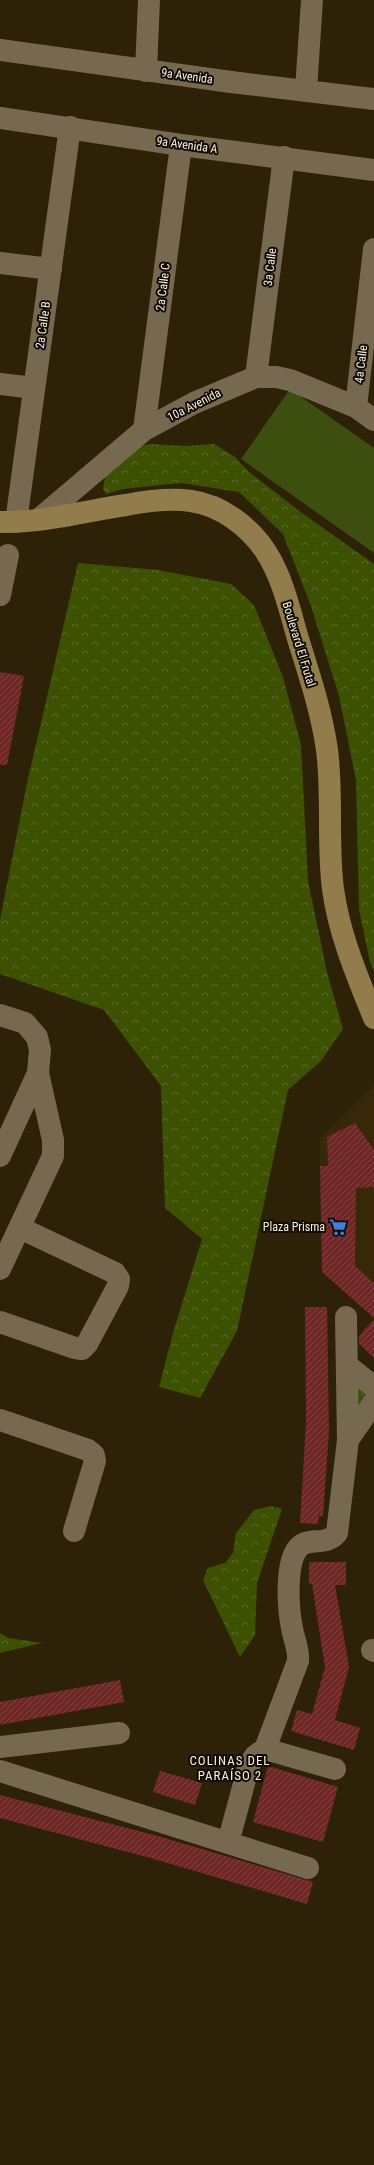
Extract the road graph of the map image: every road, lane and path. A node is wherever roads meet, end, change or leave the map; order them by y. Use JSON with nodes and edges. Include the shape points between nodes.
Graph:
{"nodes":[{"id":1,"x":149,"y":0,"type":"edge"},
{"id":2,"x":312,"y":0,"type":"edge"},
{"id":3,"x":0,"y":50,"type":"edge"},
{"id":4,"x":146,"y":71,"type":"junction"},
{"id":5,"x":306,"y":90,"type":"junction"},
{"id":6,"x":374,"y":99,"type":"edge"},
{"id":7,"x":0,"y":118,"type":"edge"},
{"id":8,"x":70,"y":127,"type":"junction"},
{"id":9,"x":181,"y":145,"type":"junction"},
{"id":10,"x":284,"y":157,"type":"junction"},
{"id":11,"x":374,"y":170,"type":"edge"},
{"id":12,"x":373,"y":262,"type":"edge"},
{"id":13,"x":0,"y":263,"type":"edge"},
{"id":14,"x":51,"y":269,"type":"junction"},
{"id":15,"x":256,"y":377,"type":"junction"},
{"id":16,"x":0,"y":384,"type":"edge"},
{"id":17,"x":34,"y":388,"type":"junction"},
{"id":18,"x":356,"y":407,"type":"junction"},
{"id":19,"x":374,"y":420,"type":"edge"},
{"id":20,"x":144,"y":430,"type":"junction"},
{"id":21,"x":38,"y":520,"type":"junction"},
{"id":22,"x":8,"y":522,"type":"edge"},
{"id":23,"x":8,"y":555,"type":"dead end"},
{"id":24,"x":0,"y":595,"type":"edge"},
{"id":25,"x":0,"y":1015,"type":"edge"},
{"id":26,"x":374,"y":1018,"type":"edge"},
{"id":27,"x":38,"y":1073,"type":"junction"},
{"id":28,"x":0,"y":1156,"type":"edge"},
{"id":29,"x":20,"y":1228,"type":"junction"},
{"id":30,"x":0,"y":1269,"type":"edge"},
{"id":31,"x":346,"y":1316,"type":"dead end"},
{"id":32,"x":0,"y":1322,"type":"edge"},
{"id":33,"x":348,"y":1366,"type":"junction"},
{"id":34,"x":374,"y":1387,"type":"edge"},
{"id":35,"x":374,"y":1402,"type":"edge"},
{"id":36,"x":0,"y":1420,"type":"edge"},
{"id":37,"x":348,"y":1440,"type":"junction"},
{"id":38,"x":74,"y":1531,"type":"dead end"},
{"id":39,"x":119,"y":1733,"type":"dead end"},
{"id":40,"x":0,"y":1747,"type":"edge"},
{"id":41,"x":265,"y":1748,"type":"junction"},
{"id":42,"x":335,"y":1769,"type":"dead end"},
{"id":43,"x":0,"y":1771,"type":"edge"},
{"id":44,"x":228,"y":1843,"type":"junction"},
{"id":45,"x":308,"y":1868,"type":"dead end"}],
"edges":[{"from":1,"to":4,"type":"street"},
{"from":2,"to":5,"type":"street"},
{"from":3,"to":4,"type":"street","name":"9a Avenida"},
{"from":4,"to":5,"type":"street","name":"9a Avenida"},
{"from":5,"to":6,"type":"street","name":"9a Avenida"},
{"from":7,"to":8,"type":"street","name":"9a Avenida A"},
{"from":8,"to":9,"type":"street","name":"9a Avenida A"},
{"from":8,"to":14,"type":"street","name":"2a Calle B"},
{"from":9,"to":10,"type":"street","name":"9a Avenida A"},
{"from":9,"to":20,"type":"street","name":"2a Calle C"},
{"from":10,"to":11,"type":"street","name":"9a Avenida A"},
{"from":10,"to":15,"type":"street","name":"3a Calle"},
{"from":12,"to":18,"type":"street","name":"4a Calle"},
{"from":13,"to":14,"type":"street"},
{"from":14,"to":17,"type":"street","name":"2a Calle B"},
{"from":15,"to":18,"type":"street","name":"10a Avenida","via":[[290,380]]},
{"from":15,"to":20,"type":"street","name":"10a Avenida","via":[[194,403]]},
{"from":16,"to":17,"type":"street"},
{"from":17,"to":22,"type":"street","name":"2a Calle B"},
{"from":18,"to":19,"type":"street","name":"10a Avenida"},
{"from":20,"to":21,"type":"street","name":"10a Avenida"},
{"from":21,"to":22,"type":"main road","name":"Boulevard El Frutal"},
{"from":21,"to":26,"type":"main road","name":"Boulevard El Frutal","via":[[137,503],[192,501],[209,505],[225,513],[254,536],[265,550],[274,566],[287,602],[321,721],[329,773],[332,876],[336,903],[348,950]]},
{"from":23,"to":24,"type":"street"},
{"from":25,"to":27,"type":"street","via":[[25,1023],[37,1037],[40,1050]]},
{"from":27,"to":28,"type":"street"},
{"from":27,"to":29,"type":"street","via":[[53,1140],[53,1156]]},
{"from":29,"to":30,"type":"street"},
{"from":29,"to":32,"type":"street","via":[[115,1274],[119,1278],[118,1286],[82,1349]]},
{"from":31,"to":33,"type":"street"},
{"from":33,"to":34,"type":"street"},
{"from":33,"to":37,"type":"street"},
{"from":35,"to":37,"type":"street"},
{"from":36,"to":38,"type":"street","via":[[94,1454],[95,1461]]},
{"from":37,"to":41,"type":"street","via":[[336,1534],[329,1540],[306,1542],[298,1547],[292,1561],[288,1596],[298,1661]]},
{"from":39,"to":40,"type":"street"},
{"from":41,"to":42,"type":"street"},
{"from":41,"to":44,"type":"street","via":[[249,1765]]},
{"from":43,"to":44,"type":"street"},
{"from":44,"to":45,"type":"street"}]}
